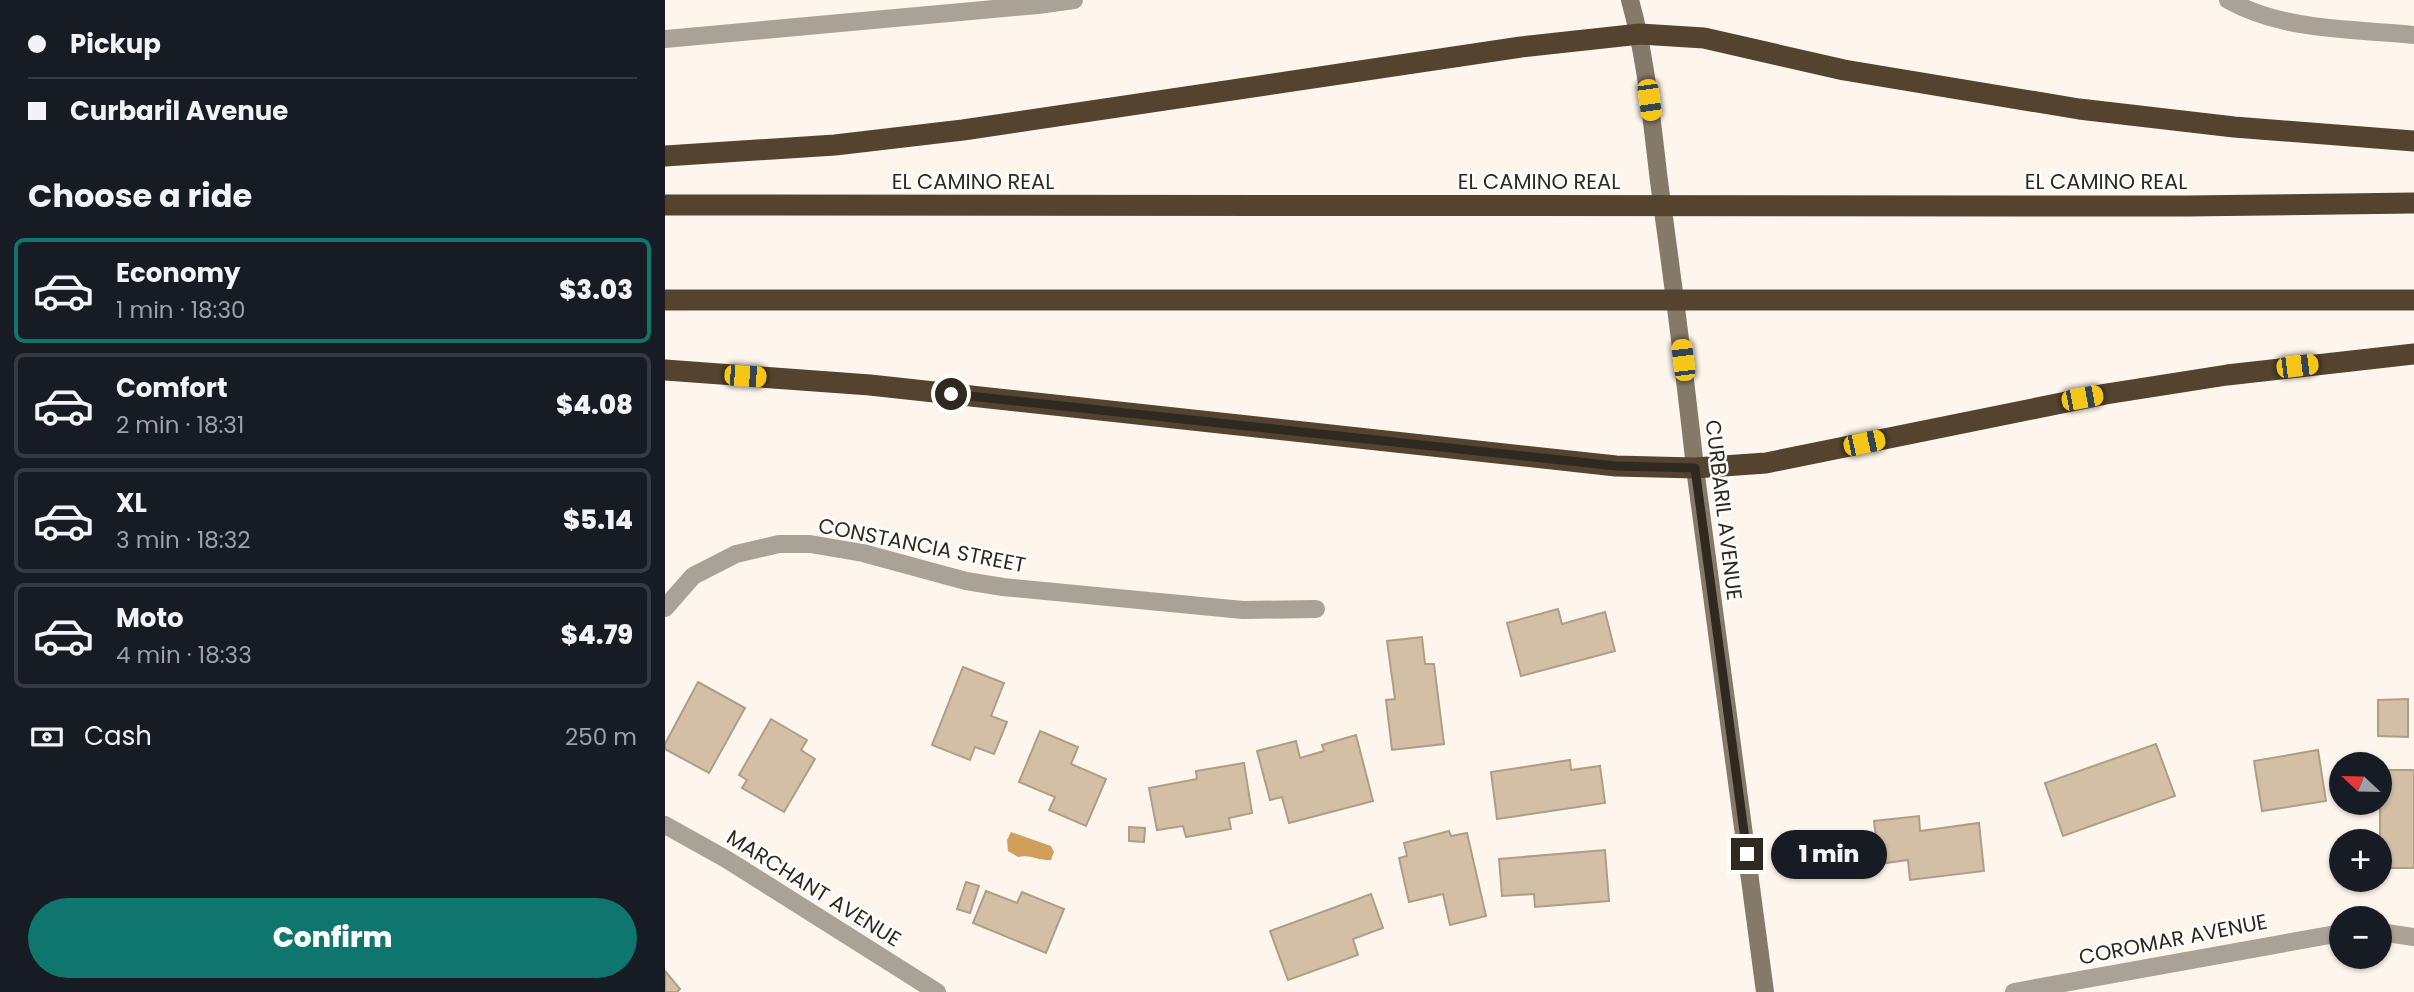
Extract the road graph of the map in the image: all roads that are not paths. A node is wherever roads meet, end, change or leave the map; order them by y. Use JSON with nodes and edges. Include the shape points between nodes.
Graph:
{"nodes":[{"id":1,"x":1074,"y":0,"type":"edge"},
{"id":2,"x":1630,"y":0,"type":"edge"},
{"id":3,"x":1639,"y":0,"type":"edge"},
{"id":4,"x":2228,"y":0,"type":"edge"},
{"id":5,"x":1640,"y":34,"type":"junction"},
{"id":6,"x":2414,"y":35,"type":"edge"},
{"id":7,"x":665,"y":39,"type":"edge"},
{"id":8,"x":2414,"y":141,"type":"edge"},
{"id":9,"x":665,"y":156,"type":"edge"},
{"id":10,"x":2414,"y":204,"type":"edge"},
{"id":11,"x":665,"y":205,"type":"edge"},
{"id":12,"x":665,"y":300,"type":"edge"},
{"id":13,"x":2414,"y":300,"type":"edge"},
{"id":14,"x":2414,"y":354,"type":"edge"},
{"id":15,"x":665,"y":370,"type":"edge"},
{"id":16,"x":1695,"y":468,"type":"junction"},
{"id":17,"x":665,"y":608,"type":"edge"},
{"id":18,"x":1316,"y":609,"type":"dead end"},
{"id":19,"x":665,"y":825,"type":"edge"},
{"id":20,"x":2392,"y":934,"type":"edge"},
{"id":21,"x":2329,"y":935,"type":"edge"},
{"id":22,"x":2414,"y":937,"type":"edge"},
{"id":23,"x":937,"y":992,"type":"edge"},
{"id":24,"x":1765,"y":992,"type":"edge"},
{"id":25,"x":2014,"y":992,"type":"edge"}],
"edges":[{"from":1,"to":7,"type":"street"},
{"from":2,"to":5,"type":"main road","name":"CURBARIL AVENUE"},
{"from":3,"to":5,"type":"main road","name":"CURBARIL AVENUE"},
{"from":4,"to":6,"type":"street","via":[[2248,11],[2303,25]]},
{"from":5,"to":8,"type":"highway","via":[[1704,38],[1843,70],[2079,109]]},
{"from":5,"to":9,"type":"highway","via":[[1521,47],[963,130],[835,145]]},
{"from":5,"to":16,"type":"main road","name":"CURBARIL AVENUE"},
{"from":10,"to":11,"type":"highway","name":"EL CAMINO REAL"},
{"from":12,"to":13,"type":"highway"},
{"from":14,"to":16,"type":"highway","via":[[2106,394],[1766,463]]},
{"from":15,"to":16,"type":"highway","via":[[870,385],[1616,466]]},
{"from":16,"to":24,"type":"main road","name":"CURBARIL AVENUE"},
{"from":17,"to":18,"type":"street","name":"CONSTANCIA STREET","via":[[693,576],[736,554],[800,544],[863,553],[1003,587],[1244,610]]},
{"from":19,"to":23,"type":"street","name":"MARCHANT AVENUE"},
{"from":20,"to":22,"type":"street"},
{"from":21,"to":25,"type":"street","name":"COROMAR AVENUE"}]}
